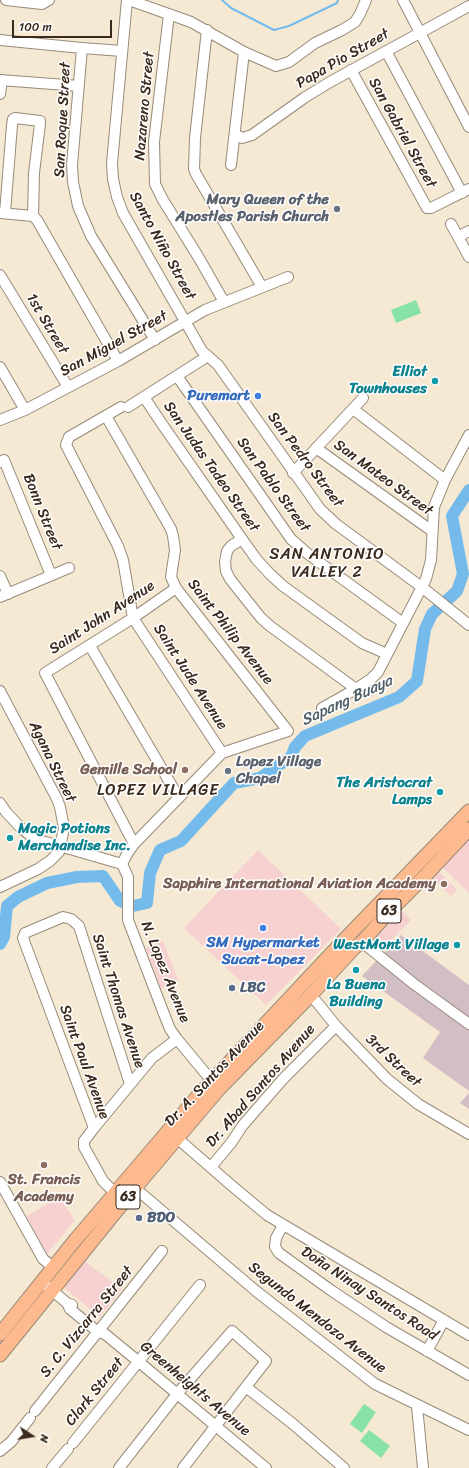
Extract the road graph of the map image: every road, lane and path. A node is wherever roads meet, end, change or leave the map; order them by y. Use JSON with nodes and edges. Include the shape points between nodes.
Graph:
{"nodes":[{"id":1,"x":6,"y":0,"type":"edge"},
{"id":2,"x":49,"y":0,"type":"edge"},
{"id":3,"x":128,"y":0,"type":"edge"},
{"id":4,"x":366,"y":0,"type":"edge"},
{"id":5,"x":403,"y":0,"type":"edge"},
{"id":6,"x":469,"y":6,"type":"edge"},
{"id":7,"x":168,"y":14,"type":"junction"},
{"id":8,"x":207,"y":30,"type":"junction"},
{"id":9,"x":420,"y":32,"type":"junction"},
{"id":10,"x":0,"y":40,"type":"edge"},
{"id":11,"x":82,"y":48,"type":"junction"},
{"id":12,"x":122,"y":51,"type":"junction"},
{"id":13,"x":386,"y":51,"type":"junction"},
{"id":14,"x":244,"y":52,"type":"junction"},
{"id":15,"x":351,"y":70,"type":"junction"},
{"id":16,"x":1,"y":80,"type":"edge"},
{"id":17,"x":79,"y":86,"type":"junction"},
{"id":18,"x":0,"y":94,"type":"edge"},
{"id":19,"x":469,"y":127,"type":"edge"},
{"id":20,"x":235,"y":134,"type":"junction"},
{"id":21,"x":231,"y":165,"type":"dead end"},
{"id":22,"x":465,"y":191,"type":"edge"},
{"id":23,"x":3,"y":213,"type":"edge"},
{"id":24,"x":33,"y":216,"type":"junction"},
{"id":25,"x":451,"y":224,"type":"dead end"},
{"id":26,"x":469,"y":231,"type":"edge"},
{"id":27,"x":458,"y":237,"type":"junction"},
{"id":28,"x":469,"y":257,"type":"edge"},
{"id":29,"x":0,"y":275,"type":"edge"},
{"id":30,"x":288,"y":276,"type":"dead end"},
{"id":31,"x":262,"y":287,"type":"junction"},
{"id":32,"x":224,"y":302,"type":"junction"},
{"id":33,"x":186,"y":321,"type":"junction"},
{"id":34,"x":155,"y":340,"type":"junction"},
{"id":35,"x":208,"y":356,"type":"junction"},
{"id":36,"x":118,"y":362,"type":"junction"},
{"id":37,"x":0,"y":367,"type":"edge"},
{"id":38,"x":177,"y":376,"type":"junction"},
{"id":39,"x":68,"y":388,"type":"junction"},
{"id":40,"x":144,"y":397,"type":"junction"},
{"id":41,"x":363,"y":398,"type":"dead end"},
{"id":42,"x":353,"y":409,"type":"junction"},
{"id":43,"x":25,"y":410,"type":"junction"},
{"id":44,"x":106,"y":416,"type":"junction"},
{"id":45,"x":0,"y":420,"type":"edge"},
{"id":46,"x":469,"y":435,"type":"edge"},
{"id":47,"x":316,"y":448,"type":"junction"},
{"id":48,"x":2,"y":461,"type":"edge"},
{"id":49,"x":293,"y":473,"type":"junction"},
{"id":50,"x":445,"y":480,"type":"junction"},
{"id":51,"x":432,"y":532,"type":"junction"},
{"id":52,"x":242,"y":539,"type":"junction"},
{"id":53,"x":69,"y":568,"type":"dead end"},
{"id":54,"x":51,"y":575,"type":"junction"},
{"id":55,"x":0,"y":576,"type":"edge"},
{"id":56,"x":176,"y":588,"type":"junction"},
{"id":57,"x":423,"y":588,"type":"junction"},
{"id":58,"x":4,"y":596,"type":"edge"},
{"id":59,"x":133,"y":618,"type":"junction"},
{"id":60,"x":403,"y":623,"type":"junction"},
{"id":61,"x":469,"y":625,"type":"edge"},
{"id":62,"x":90,"y":646,"type":"junction"},
{"id":63,"x":387,"y":654,"type":"junction"},
{"id":64,"x":356,"y":689,"type":"junction"},
{"id":65,"x":1,"y":696,"type":"edge"},
{"id":66,"x":322,"y":708,"type":"dead end"},
{"id":67,"x":222,"y":753,"type":"junction"},
{"id":68,"x":179,"y":798,"type":"junction"},
{"id":69,"x":0,"y":803,"type":"edge"},
{"id":70,"x":469,"y":811,"type":"edge"},
{"id":71,"x":469,"y":829,"type":"edge"},
{"id":72,"x":134,"y":844,"type":"junction"},
{"id":73,"x":60,"y":847,"type":"junction"},
{"id":74,"x":123,"y":866,"type":"junction"},
{"id":75,"x":0,"y":887,"type":"edge"},
{"id":76,"x":25,"y":933,"type":"joint"},
{"id":77,"x":354,"y":943,"type":"junction"},
{"id":78,"x":311,"y":995,"type":"junction"},
{"id":79,"x":469,"y":1024,"type":"edge"},
{"id":80,"x":336,"y":1026,"type":"junction"},
{"id":81,"x":177,"y":1039,"type":"junction"},
{"id":82,"x":130,"y":1084,"type":"junction"},
{"id":83,"x":215,"y":1085,"type":"junction"},
{"id":84,"x":94,"y":1128,"type":"junction"},
{"id":85,"x":469,"y":1134,"type":"edge"},
{"id":86,"x":178,"y":1138,"type":"junction"},
{"id":87,"x":210,"y":1167,"type":"junction"},
{"id":88,"x":0,"y":1182,"type":"edge"},
{"id":89,"x":135,"y":1188,"type":"junction"},
{"id":90,"x":119,"y":1198,"type":"junction"},
{"id":91,"x":283,"y":1225,"type":"junction"},
{"id":92,"x":162,"y":1251,"type":"dead end"},
{"id":93,"x":54,"y":1268,"type":"junction"},
{"id":94,"x":200,"y":1285,"type":"dead end"},
{"id":95,"x":47,"y":1286,"type":"junction"},
{"id":96,"x":444,"y":1320,"type":"junction"},
{"id":97,"x":101,"y":1331,"type":"junction"},
{"id":98,"x":0,"y":1334,"type":"edge"},
{"id":99,"x":469,"y":1335,"type":"edge"},
{"id":100,"x":427,"y":1351,"type":"junction"},
{"id":101,"x":0,"y":1355,"type":"edge"},
{"id":102,"x":139,"y":1362,"type":"junction"},
{"id":103,"x":469,"y":1375,"type":"edge"},
{"id":104,"x":246,"y":1387,"type":"junction"},
{"id":105,"x":177,"y":1394,"type":"junction"},
{"id":106,"x":417,"y":1406,"type":"junction"},
{"id":107,"x":215,"y":1426,"type":"junction"},
{"id":108,"x":469,"y":1430,"type":"edge"},
{"id":109,"x":0,"y":1451,"type":"edge"},
{"id":110,"x":52,"y":1468,"type":"edge"},
{"id":111,"x":118,"y":1468,"type":"edge"},
{"id":112,"x":183,"y":1468,"type":"edge"},
{"id":113,"x":266,"y":1468,"type":"edge"},
{"id":114,"x":344,"y":1468,"type":"edge"},
{"id":115,"x":423,"y":1468,"type":"edge"}],
"edges":[{"from":1,"to":2,"type":"street","via":[[42,4]]},
{"from":3,"to":7,"type":"street"},
{"from":3,"to":12,"type":"street","name":"Santo Niño Street"},
{"from":4,"to":14,"type":"street","via":[[355,22],[315,43],[282,65],[269,64]]},
{"from":5,"to":9,"type":"street"},
{"from":6,"to":9,"type":"street","name":"Papa Pio Street"},
{"from":7,"to":8,"type":"street"},
{"from":7,"to":32,"type":"street","name":"Nazareno Street","via":[[154,142],[155,184]]},
{"from":8,"to":14,"type":"street"},
{"from":8,"to":31,"type":"street","via":[[194,169]]},
{"from":9,"to":13,"type":"street","name":"Papa Pio Street"},
{"from":9,"to":19,"type":"street"},
{"from":10,"to":11,"type":"street"},
{"from":11,"to":12,"type":"street"},
{"from":11,"to":17,"type":"street","name":"San Roque Street"},
{"from":12,"to":33,"type":"street","name":"Santo Niño Street","via":[[112,179],[124,214]]},
{"from":13,"to":15,"type":"street","name":"Papa Pio Street"},
{"from":13,"to":22,"type":"street"},
{"from":14,"to":20,"type":"street"},
{"from":15,"to":20,"type":"street","name":"Papa Pio Street","via":[[304,98],[252,136],[242,138]]},
{"from":15,"to":22,"type":"street","name":"San Gabriel Street","via":[[426,208]]},
{"from":16,"to":17,"type":"street"},
{"from":16,"to":18,"type":"street"},
{"from":17,"to":34,"type":"street","name":"San Roque Street","via":[[72,165],[78,206],[91,236]]},
{"from":20,"to":21,"type":"street"},
{"from":23,"to":24,"type":"street"},
{"from":23,"to":24,"type":"street","via":[[12,125],[15,118],[40,121],[34,173]]},
{"from":24,"to":36,"type":"street"},
{"from":25,"to":27,"type":"street"},
{"from":26,"to":27,"type":"street"},
{"from":27,"to":28,"type":"street"},
{"from":29,"to":39,"type":"street","name":"1st Street"},
{"from":30,"to":31,"type":"street","name":"San Miguel Street"},
{"from":31,"to":32,"type":"street","name":"San Miguel Street"},
{"from":32,"to":33,"type":"street","name":"San Miguel Street"},
{"from":33,"to":34,"type":"street","name":"San Miguel Street"},
{"from":33,"to":35,"type":"street","name":"Santo Niño Street","via":[[202,351]]},
{"from":34,"to":36,"type":"street","name":"San Miguel Street"},
{"from":35,"to":38,"type":"street"},
{"from":35,"to":49,"type":"street","name":"San Pedro Street","via":[[218,365]]},
{"from":36,"to":39,"type":"street","name":"San Miguel Street"},
{"from":37,"to":43,"type":"street"},
{"from":38,"to":40,"type":"street"},
{"from":38,"to":60,"type":"street","name":"San Pablo Street","via":[[291,538],[308,554]]},
{"from":39,"to":43,"type":"street","name":"San Miguel Street"},
{"from":40,"to":44,"type":"street"},
{"from":40,"to":52,"type":"street","name":"San Judas Tadeo Street"},
{"from":41,"to":42,"type":"street"},
{"from":42,"to":47,"type":"street"},
{"from":42,"to":50,"type":"street"},
{"from":43,"to":45,"type":"street","name":"San Miguel Street"},
{"from":44,"to":56,"type":"street","name":"Saint Philip Avenue","via":[[171,529],[175,550],[171,577]]},
{"from":44,"to":59,"type":"street","via":[[69,437],[66,445],[118,546]]},
{"from":46,"to":50,"type":"street"},
{"from":47,"to":49,"type":"street"},
{"from":47,"to":51,"type":"street","name":"San Mateo Street"},
{"from":48,"to":54,"type":"street","name":"Bonn Street"},
{"from":49,"to":57,"type":"street","name":"San Pedro Street","via":[[326,516]]},
{"from":50,"to":51,"type":"street","via":[[434,507]]},
{"from":51,"to":57,"type":"street","via":[[430,569]]},
{"from":52,"to":63,"type":"street","name":"San Judas Tadeo Street","via":[[257,560],[284,586],[362,643]]},
{"from":52,"to":64,"type":"street","via":[[228,551],[225,562],[230,579],[266,622]]},
{"from":53,"to":54,"type":"street"},
{"from":54,"to":58,"type":"street"},
{"from":55,"to":58,"type":"street"},
{"from":56,"to":59,"type":"street","name":"Saint John Avenue"},
{"from":56,"to":67,"type":"street","name":"Saint Philip Avenue","via":[[288,731]]},
{"from":57,"to":60,"type":"street"},
{"from":57,"to":61,"type":"street","name":"San Pedro Street"},
{"from":59,"to":62,"type":"street","name":"Saint John Avenue"},
{"from":59,"to":67,"type":"street","name":"Saint Jude Avenue"},
{"from":60,"to":63,"type":"street"},
{"from":62,"to":68,"type":"street"},
{"from":62,"to":72,"type":"street","name":"Saint John Avenue","via":[[44,673]]},
{"from":63,"to":64,"type":"street","via":[[378,672]]},
{"from":64,"to":66,"type":"street"},
{"from":65,"to":73,"type":"street","name":"Agana Street","via":[[60,807],[64,828]]},
{"from":67,"to":68,"type":"street"},
{"from":68,"to":72,"type":"street"},
{"from":69,"to":73,"type":"street","via":[[31,836]]},
{"from":70,"to":77,"type":"main road","name":"Dr. A. Santos Avenue","number":"63"},
{"from":71,"to":77,"type":"main road","name":"Dr. A. Santos Avenue","number":"63","via":[[389,912]]},
{"from":72,"to":74,"type":"street","via":[[131,856]]},
{"from":73,"to":74,"type":"street"},
{"from":73,"to":75,"type":"street","name":"Agana Street","via":[[54,857],[44,865]]},
{"from":74,"to":81,"type":"street","name":"N. Lopez Avenue","via":[[128,877],[128,920],[164,1014]]},
{"from":76,"to":82,"type":"street","name":"Saint Thomas Avenue","via":[[63,917],[71,919],[79,926]]},
{"from":76,"to":84,"type":"street","name":"Saint Paul Avenue","via":[[23,938]]},
{"from":77,"to":78,"type":"main road","name":"Dr. A. Santos Avenue","number":"63"},
{"from":77,"to":79,"type":"street"},
{"from":77,"to":83,"type":"main road","name":"Dr. A. Santos Avenue","number":"63"},
{"from":78,"to":80,"type":"street","name":"3rd Street"},
{"from":78,"to":83,"type":"main road","name":"Dr. A. Santos Avenue","number":"63"},
{"from":80,"to":85,"type":"street","name":"3rd Street","via":[[387,1079],[418,1104]]},
{"from":80,"to":87,"type":"street","name":"Dr. Abad Santos Avenue","via":[[283,1079],[243,1124],[231,1143]]},
{"from":81,"to":82,"type":"street","via":[[152,1058]]},
{"from":81,"to":83,"type":"street","name":"N. Lopez Avenue"},
{"from":82,"to":84,"type":"street"},
{"from":83,"to":86,"type":"main road","name":"Dr. A. Santos Avenue","number":"63"},
{"from":83,"to":90,"type":"main road","name":"Dr. A. Santos Avenue","number":"63"},
{"from":84,"to":90,"type":"street","name":"Saint Paul Avenue","via":[[83,1144],[97,1173]]},
{"from":86,"to":87,"type":"street","name":"Doña Ninay Santos Road"},
{"from":86,"to":89,"type":"main road","name":"Dr. A. Santos Avenue","number":"63"},
{"from":87,"to":91,"type":"street","name":"Doña Ninay Santos Road","via":[[267,1215]]},
{"from":88,"to":93,"type":"street","via":[[43,1259]]},
{"from":89,"to":90,"type":"main road","name":"Dr. A. Santos Avenue","number":"63"},
{"from":89,"to":106,"type":"street","name":"Segundo Mendoza Avenue","via":[[256,1291],[375,1384]]},
{"from":90,"to":93,"type":"main road","name":"Dr. A. Santos Avenue","number":"63"},
{"from":90,"to":95,"type":"main road","name":"Dr. A. Santos Avenue","number":"63"},
{"from":91,"to":96,"type":"street","name":"Doña Ninay Santos Road"},
{"from":91,"to":100,"type":"street","name":"Doña Ninay Santos Road","via":[[276,1238],[275,1247],[279,1253],[386,1327]]},
{"from":92,"to":97,"type":"street","name":"S. C. Vizcarra Street"},
{"from":93,"to":95,"type":"main road","name":"Dr. A. Santos Avenue","number":"63"},
{"from":94,"to":102,"type":"street","name":"Clark Street"},
{"from":95,"to":97,"type":"street","name":"Greenheights Avenue","via":[[73,1305]]},
{"from":95,"to":98,"type":"main road","name":"Dr. A. Santos Avenue","number":"63"},
{"from":95,"to":101,"type":"main road","name":"Dr. A. Santos Avenue","number":"63"},
{"from":96,"to":99,"type":"street","name":"Doña Ninay Santos Road"},
{"from":96,"to":100,"type":"street"},
{"from":97,"to":102,"type":"street","name":"Greenheights Avenue"},
{"from":97,"to":109,"type":"street","name":"S. C. Vizcarra Street","via":[[11,1442]]},
{"from":100,"to":103,"type":"street","name":"Doña Ninay Santos Road"},
{"from":102,"to":105,"type":"street","name":"Greenheights Avenue"},
{"from":102,"to":110,"type":"street","name":"Clark Street"},
{"from":104,"to":105,"type":"street","via":[[266,1361],[232,1331]]},
{"from":104,"to":107,"type":"street"},
{"from":104,"to":114,"type":"street"},
{"from":105,"to":107,"type":"street","name":"Greenheights Avenue"},
{"from":105,"to":111,"type":"street"},
{"from":106,"to":108,"type":"street","name":"Segundo Mendoza Avenue"},
{"from":106,"to":115,"type":"street"},
{"from":107,"to":112,"type":"street"},
{"from":107,"to":113,"type":"street","name":"Greenheights Avenue"}]}
